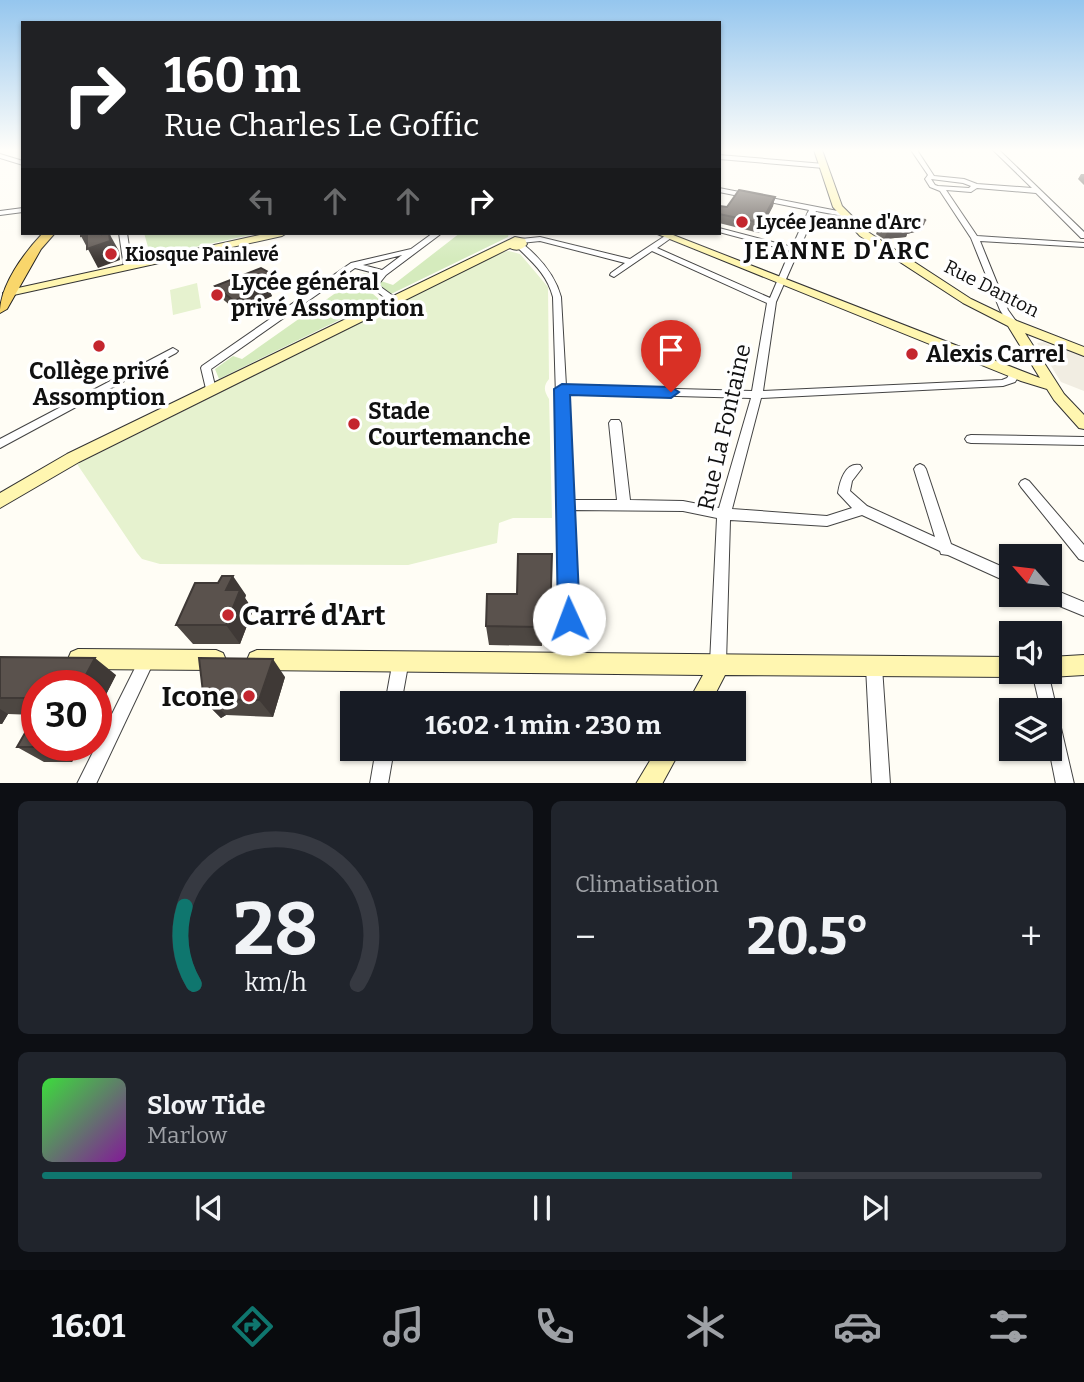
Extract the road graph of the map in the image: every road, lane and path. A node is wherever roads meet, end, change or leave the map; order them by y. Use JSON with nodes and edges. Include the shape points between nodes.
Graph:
{"nodes":[{"id":1,"x":832,"y":187,"type":"edge"},
{"id":2,"x":935,"y":187,"type":"edge"},
{"id":3,"x":976,"y":187,"type":"joint"},
{"id":4,"x":1033,"y":187,"type":"edge"},
{"id":5,"x":938,"y":188,"type":"junction"},
{"id":6,"x":721,"y":190,"type":"edge"},
{"id":7,"x":1038,"y":191,"type":"junction"},
{"id":8,"x":813,"y":209,"type":"junction"},
{"id":9,"x":21,"y":210,"type":"edge"},
{"id":10,"x":0,"y":214,"type":"edge"},
{"id":11,"x":843,"y":214,"type":"junction"},
{"id":12,"x":721,"y":231,"type":"edge"},
{"id":13,"x":47,"y":235,"type":"edge"},
{"id":14,"x":123,"y":235,"type":"edge"},
{"id":15,"x":273,"y":235,"type":"edge"},
{"id":16,"x":435,"y":235,"type":"edge"},
{"id":17,"x":663,"y":235,"type":"edge"},
{"id":18,"x":667,"y":235,"type":"edge"},
{"id":19,"x":1084,"y":236,"type":"edge"},
{"id":20,"x":975,"y":238,"type":"junction"},
{"id":21,"x":517,"y":241,"type":"edge"},
{"id":22,"x":1084,"y":245,"type":"edge"},
{"id":23,"x":651,"y":248,"type":"junction"},
{"id":24,"x":416,"y":250,"type":"junction"},
{"id":25,"x":794,"y":250,"type":"junction"},
{"id":26,"x":631,"y":262,"type":"junction"},
{"id":27,"x":357,"y":264,"type":"junction"},
{"id":28,"x":128,"y":267,"type":"junction"},
{"id":29,"x":383,"y":273,"type":"junction"},
{"id":30,"x":614,"y":275,"type":"dead end"},
{"id":31,"x":780,"y":280,"type":"junction"},
{"id":32,"x":9,"y":293,"type":"junction"},
{"id":33,"x":393,"y":300,"type":"junction"},
{"id":34,"x":772,"y":302,"type":"junction"},
{"id":35,"x":0,"y":309,"type":"edge"},
{"id":36,"x":1013,"y":324,"type":"junction"},
{"id":37,"x":173,"y":351,"type":"dead end"},
{"id":38,"x":1084,"y":352,"type":"edge"},
{"id":39,"x":1015,"y":374,"type":"junction"},
{"id":40,"x":1052,"y":386,"type":"junction"},
{"id":41,"x":562,"y":389,"type":"junction"},
{"id":42,"x":211,"y":390,"type":"junction"},
{"id":43,"x":757,"y":395,"type":"junction"},
{"id":44,"x":615,"y":423,"type":"dead end"},
{"id":45,"x":1084,"y":424,"type":"edge"},
{"id":46,"x":971,"y":439,"type":"dead end"},
{"id":47,"x":1084,"y":440,"type":"edge"},
{"id":48,"x":0,"y":444,"type":"edge"},
{"id":49,"x":856,"y":468,"type":"dead end"},
{"id":50,"x":920,"y":469,"type":"dead end"},
{"id":51,"x":1025,"y":484,"type":"dead end"},
{"id":52,"x":0,"y":501,"type":"edge"},
{"id":53,"x":565,"y":505,"type":"junction"},
{"id":54,"x":624,"y":506,"type":"junction"},
{"id":55,"x":863,"y":510,"type":"junction"},
{"id":56,"x":724,"y":513,"type":"junction"},
{"id":57,"x":946,"y":550,"type":"junction"},
{"id":58,"x":1084,"y":555,"type":"edge"},
{"id":59,"x":999,"y":572,"type":"edge"},
{"id":60,"x":1062,"y":600,"type":"edge"},
{"id":61,"x":1084,"y":610,"type":"edge"},
{"id":62,"x":51,"y":659,"type":"edge"},
{"id":63,"x":147,"y":659,"type":"junction"},
{"id":64,"x":396,"y":661,"type":"junction"},
{"id":65,"x":572,"y":662,"type":"junction"},
{"id":66,"x":718,"y":663,"type":"junction"},
{"id":67,"x":1084,"y":665,"type":"edge"},
{"id":68,"x":1062,"y":666,"type":"edge"},
{"id":69,"x":874,"y":667,"type":"junction"},
{"id":70,"x":999,"y":667,"type":"edge"},
{"id":71,"x":395,"y":691,"type":"edge"},
{"id":72,"x":705,"y":691,"type":"edge"},
{"id":73,"x":383,"y":761,"type":"edge"},
{"id":74,"x":662,"y":761,"type":"edge"},
{"id":75,"x":1060,"y":761,"type":"edge"},
{"id":76,"x":86,"y":783,"type":"edge"},
{"id":77,"x":379,"y":783,"type":"edge"},
{"id":78,"x":648,"y":783,"type":"edge"},
{"id":79,"x":881,"y":783,"type":"edge"},
{"id":80,"x":1065,"y":783,"type":"edge"}],
"edges":[{"from":1,"to":11,"type":"street","name":"Rue Danton"},
{"from":2,"to":5,"type":"street"},
{"from":3,"to":5,"type":"street","via":[[967,191]]},
{"from":3,"to":7,"type":"street"},
{"from":4,"to":7,"type":"street"},
{"from":5,"to":20,"type":"street"},
{"from":6,"to":8,"type":"street"},
{"from":7,"to":19,"type":"street"},
{"from":8,"to":11,"type":"street"},
{"from":8,"to":25,"type":"street","name":"Rue La Fontaine"},
{"from":9,"to":10,"type":"street"},
{"from":11,"to":36,"type":"street","name":"Rue Danton","via":[[863,234],[947,289]]},
{"from":12,"to":25,"type":"street"},
{"from":13,"to":32,"type":"main road"},
{"from":14,"to":28,"type":"street"},
{"from":15,"to":28,"type":"street"},
{"from":16,"to":24,"type":"street"},
{"from":17,"to":23,"type":"street"},
{"from":18,"to":31,"type":"street"},
{"from":20,"to":22,"type":"street"},
{"from":20,"to":36,"type":"street"},
{"from":21,"to":26,"type":"street","via":[[540,239]]},
{"from":21,"to":33,"type":"street"},
{"from":21,"to":41,"type":"street","via":[[555,287]]},
{"from":23,"to":26,"type":"street"},
{"from":23,"to":34,"type":"street"},
{"from":24,"to":27,"type":"street"},
{"from":24,"to":29,"type":"street"},
{"from":25,"to":31,"type":"street","name":"Rue La Fontaine"},
{"from":26,"to":30,"type":"street"},
{"from":27,"to":29,"type":"street"},
{"from":27,"to":42,"type":"street","via":[[209,365],[205,371]]},
{"from":28,"to":32,"type":"street"},
{"from":29,"to":33,"type":"street","via":[[373,285]]},
{"from":31,"to":34,"type":"street","name":"Rue La Fontaine"},
{"from":31,"to":39,"type":"street"},
{"from":32,"to":35,"type":"main road"},
{"from":33,"to":42,"type":"street"},
{"from":34,"to":43,"type":"street","name":"Rue La Fontaine"},
{"from":36,"to":38,"type":"street","name":"Rue Danton"},
{"from":36,"to":40,"type":"street"},
{"from":37,"to":48,"type":"street"},
{"from":39,"to":40,"type":"street"},
{"from":39,"to":43,"type":"street","via":[[1003,383]]},
{"from":40,"to":45,"type":"street"},
{"from":41,"to":43,"type":"street"},
{"from":41,"to":53,"type":"street"},
{"from":42,"to":52,"type":"street","via":[[73,458]]},
{"from":43,"to":56,"type":"street","name":"Rue La Fontaine"},
{"from":44,"to":54,"type":"street"},
{"from":46,"to":47,"type":"street"},
{"from":49,"to":55,"type":"street","via":[[846,480],[844,494]]},
{"from":50,"to":57,"type":"street"},
{"from":51,"to":58,"type":"street"},
{"from":53,"to":54,"type":"street"},
{"from":53,"to":65,"type":"street"},
{"from":54,"to":56,"type":"street","via":[[683,506]]},
{"from":55,"to":56,"type":"street","via":[[827,521]]},
{"from":55,"to":57,"type":"street"},
{"from":56,"to":66,"type":"street","name":"Rue La Fontaine"},
{"from":57,"to":59,"type":"street"},
{"from":60,"to":61,"type":"street"},
{"from":62,"to":63,"type":"street"},
{"from":63,"to":64,"type":"street"},
{"from":63,"to":76,"type":"street"},
{"from":64,"to":65,"type":"street"},
{"from":64,"to":71,"type":"street"},
{"from":65,"to":66,"type":"street"},
{"from":66,"to":69,"type":"street"},
{"from":66,"to":72,"type":"street"},
{"from":67,"to":68,"type":"street"},
{"from":69,"to":70,"type":"street"},
{"from":69,"to":79,"type":"street"},
{"from":73,"to":77,"type":"street"},
{"from":74,"to":78,"type":"street"},
{"from":75,"to":80,"type":"street"}]}
